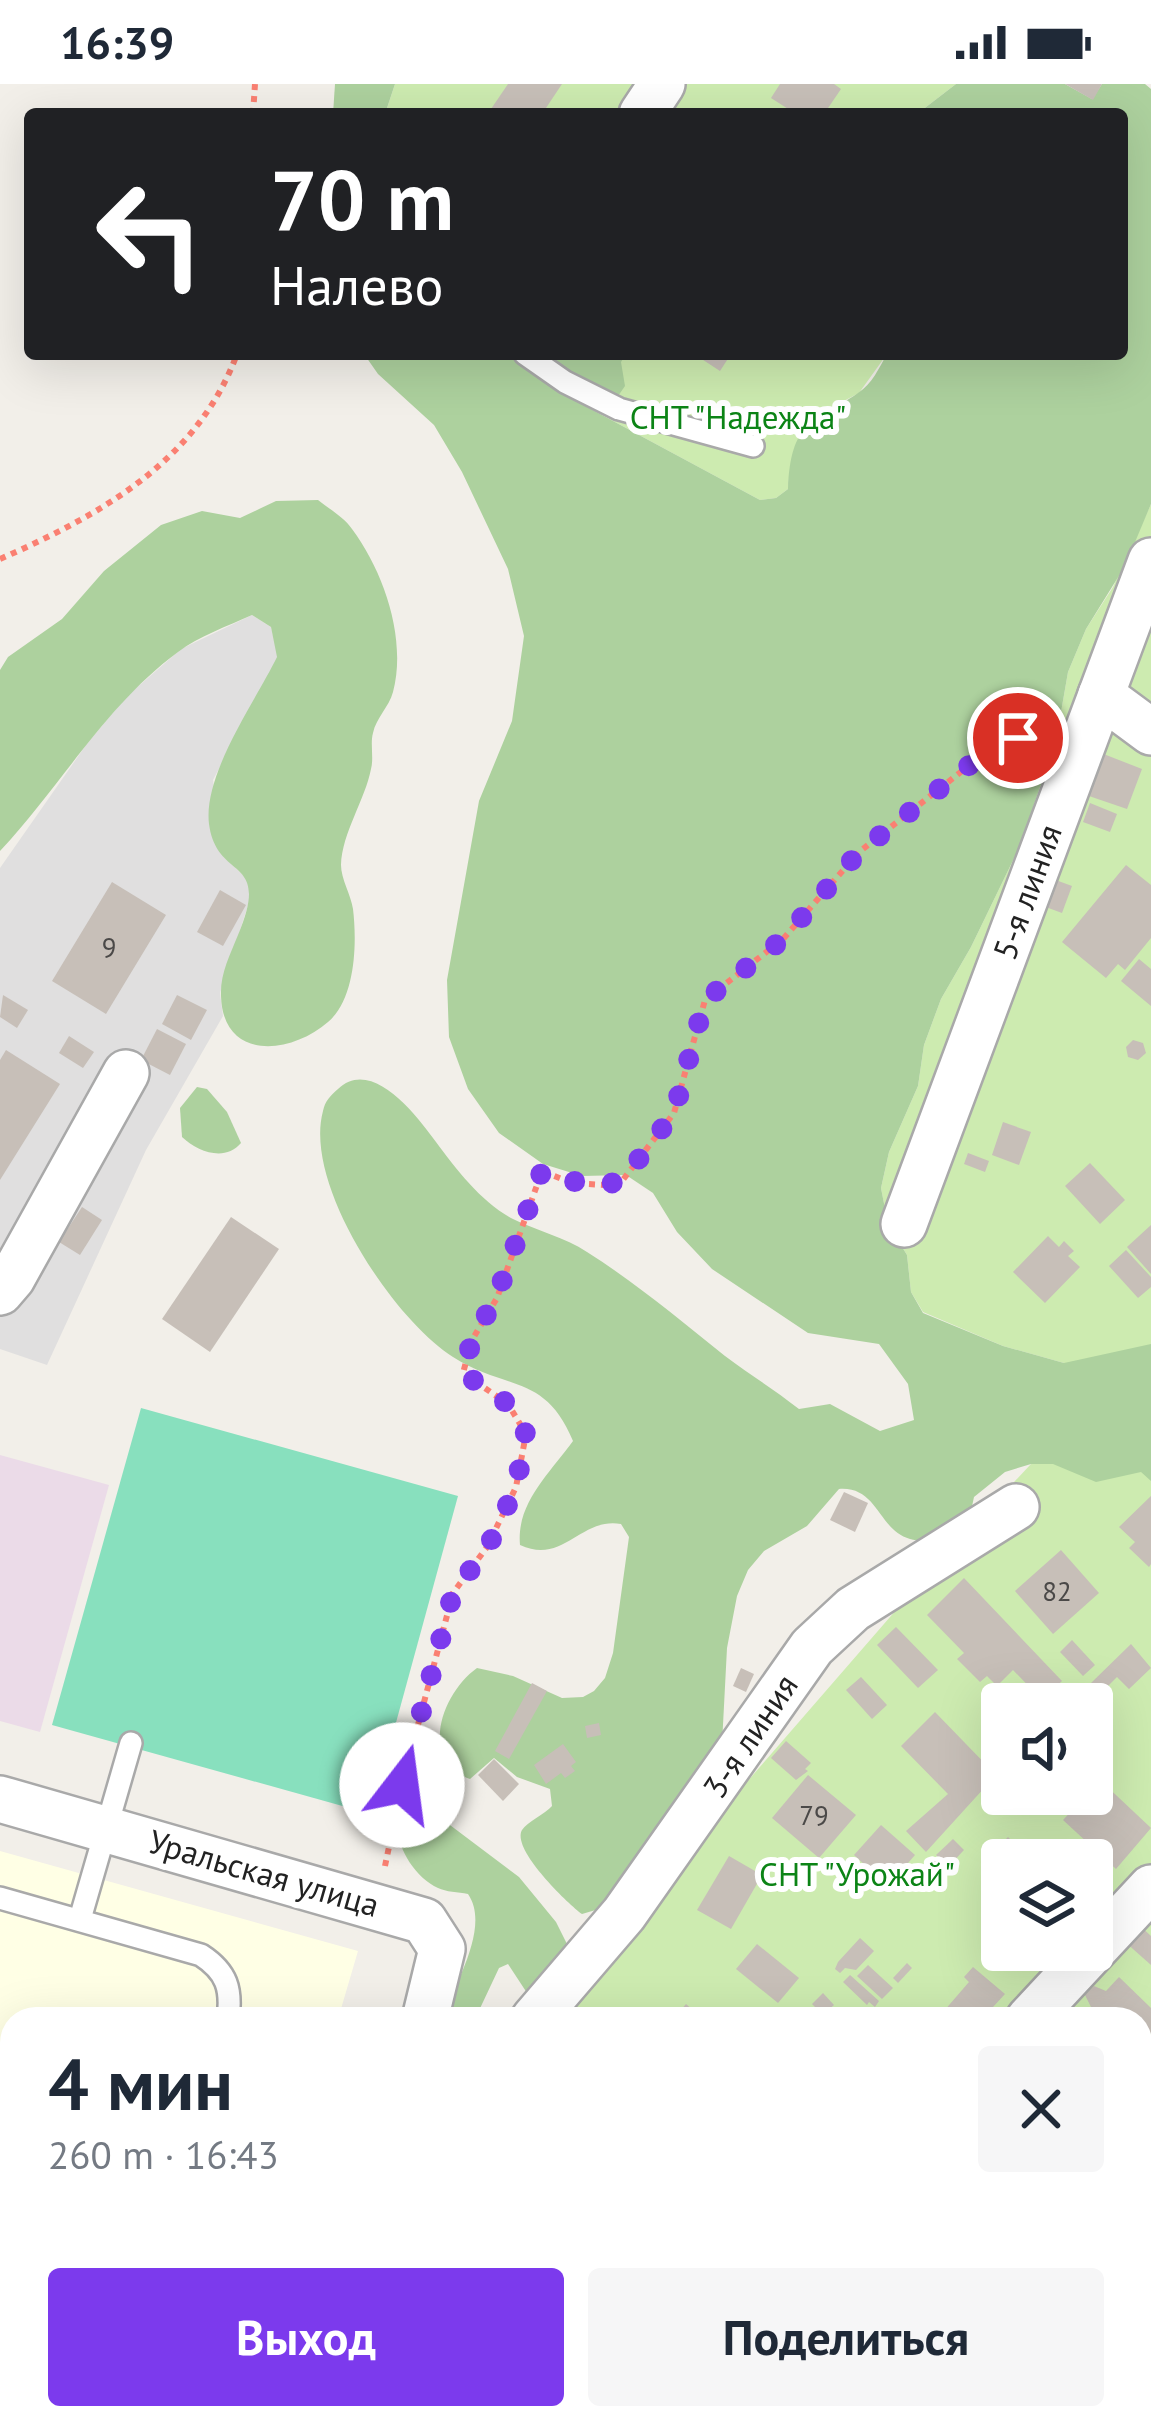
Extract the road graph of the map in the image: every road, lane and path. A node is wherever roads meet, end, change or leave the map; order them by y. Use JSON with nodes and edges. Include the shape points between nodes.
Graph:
{"nodes":[{"id":1,"x":234,"y":360,"type":"edge"},
{"id":2,"x":534,"y":360,"type":"edge"},
{"id":3,"x":753,"y":446,"type":"dead end"},
{"id":4,"x":0,"y":559,"type":"edge"},
{"id":5,"x":1151,"y":561,"type":"edge"},
{"id":6,"x":1101,"y":695,"type":"junction"},
{"id":7,"x":1151,"y":731,"type":"edge"},
{"id":8,"x":126,"y":1073,"type":"dead end"},
{"id":9,"x":904,"y":1224,"type":"dead end"},
{"id":10,"x":0,"y":1292,"type":"edge"},
{"id":11,"x":1016,"y":1507,"type":"dead end"},
{"id":12,"x":131,"y":1743,"type":"dead end"},
{"id":13,"x":0,"y":1799,"type":"edge"},
{"id":14,"x":105,"y":1829,"type":"junction"},
{"id":15,"x":1151,"y":1888,"type":"edge"},
{"id":16,"x":0,"y":1898,"type":"edge"},
{"id":17,"x":377,"y":1905,"type":"junction"},
{"id":18,"x":80,"y":1919,"type":"junction"},
{"id":19,"x":229,"y":2007,"type":"edge"},
{"id":20,"x":428,"y":2007,"type":"edge"},
{"id":21,"x":544,"y":2007,"type":"edge"},
{"id":22,"x":1040,"y":2007,"type":"edge"}],
"edges":[{"from":1,"to":4,"type":"path","via":[[200,426],[168,460],[118,500]]},
{"from":2,"to":3,"type":"lane","via":[[619,409]]},
{"from":5,"to":6,"type":"street","name":"5-я линия"},
{"from":6,"to":7,"type":"street"},
{"from":6,"to":9,"type":"street","name":"5-я линия"},
{"from":6,"to":17,"type":"path","via":[[976,760],[859,852],[783,939],[705,1000],[674,1113],[622,1181],[572,1183],[542,1171],[463,1373],[508,1404],[526,1434],[516,1487],[488,1547],[453,1593]]},
{"from":8,"to":10,"type":"street"},
{"from":11,"to":21,"type":"street","name":"3-я линия","via":[[867,1600],[812,1647],[623,1914]]},
{"from":12,"to":14,"type":"lane"},
{"from":13,"to":14,"type":"street","name":"Уральская улица"},
{"from":14,"to":17,"type":"street","name":"Уральская улица"},
{"from":14,"to":18,"type":"lane"},
{"from":15,"to":22,"type":"street"},
{"from":16,"to":18,"type":"lane"},
{"from":17,"to":20,"type":"street","name":"Уральская улица","via":[[424,1921],[442,1949]]},
{"from":18,"to":19,"type":"lane","via":[[201,1955],[226,1978]]}]}
